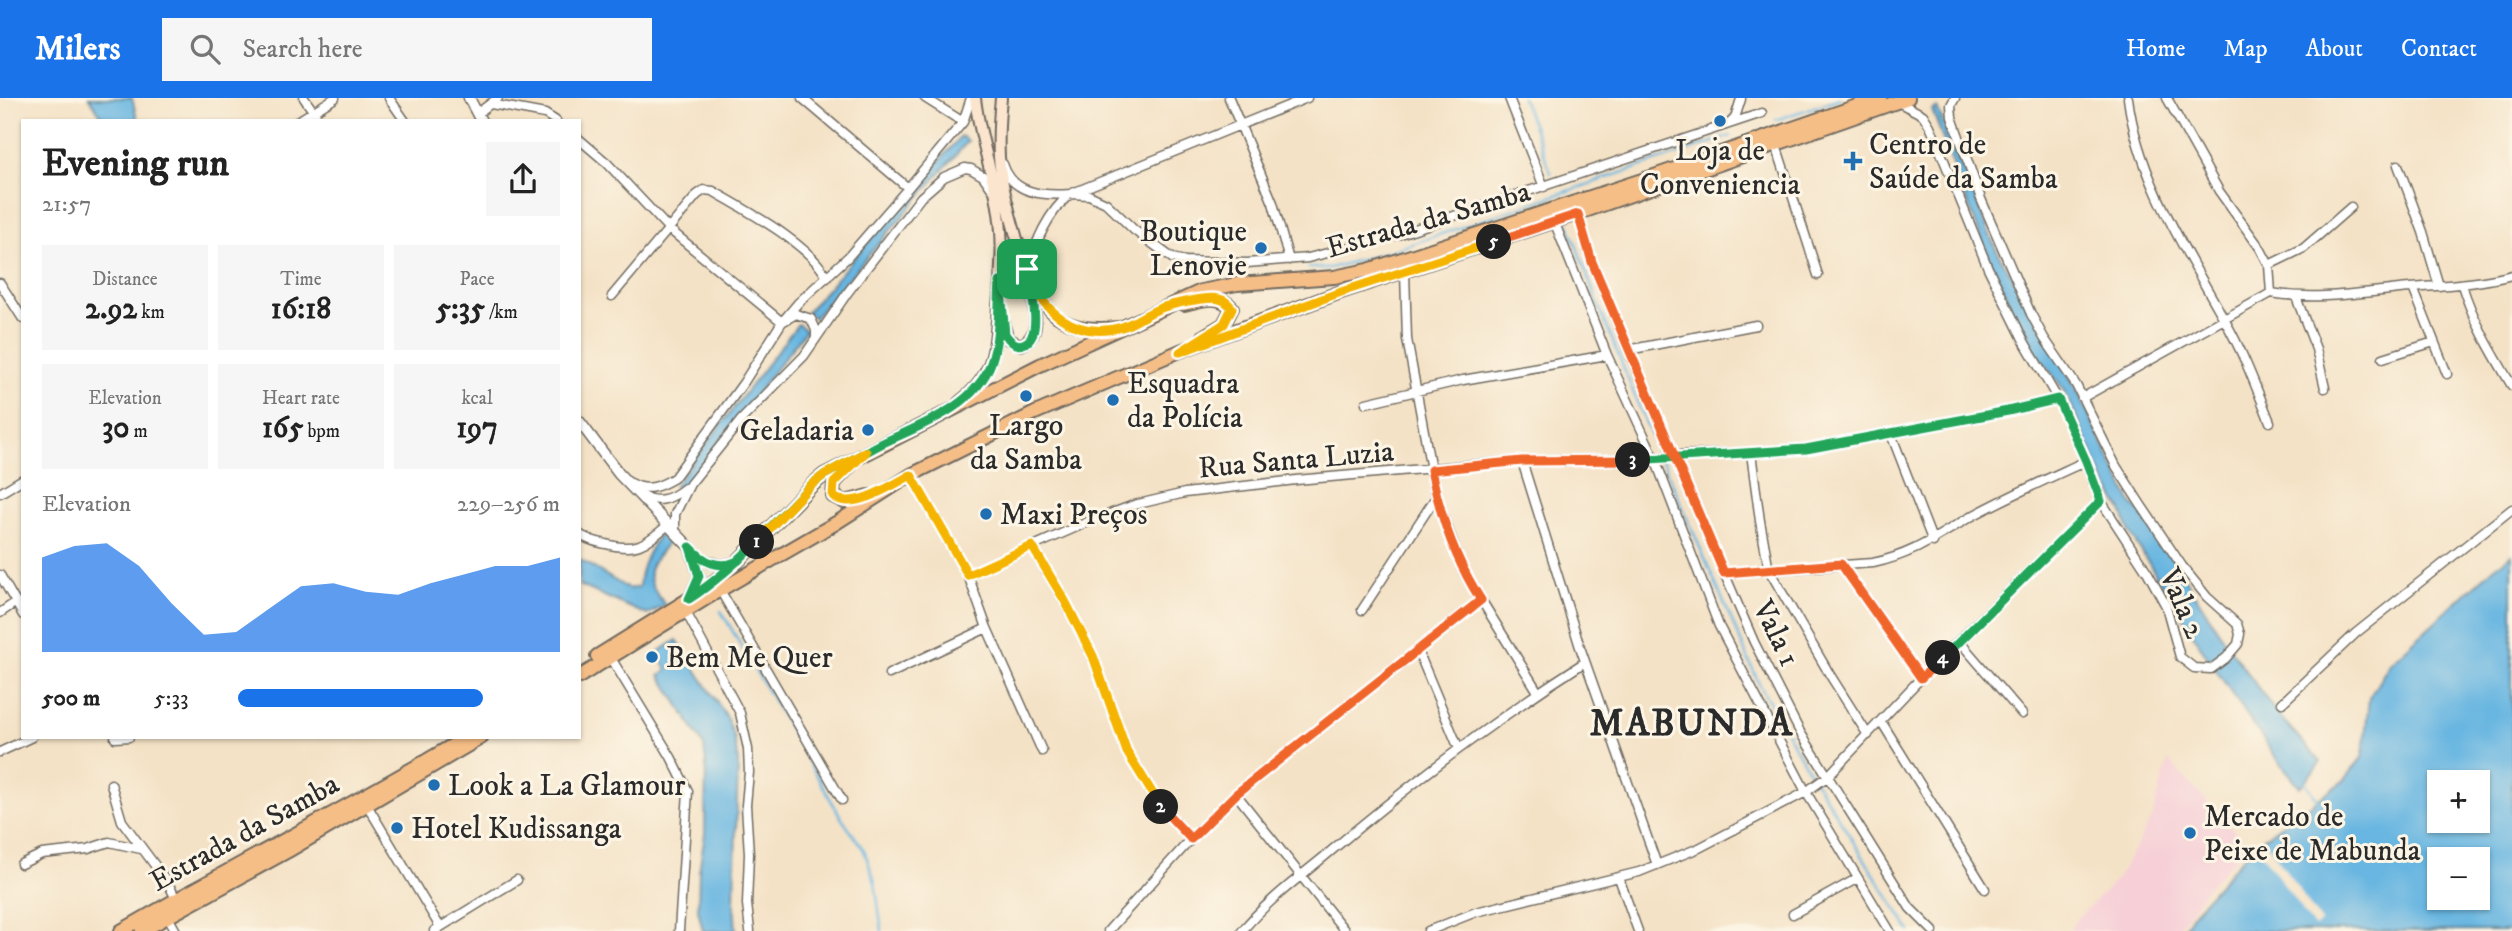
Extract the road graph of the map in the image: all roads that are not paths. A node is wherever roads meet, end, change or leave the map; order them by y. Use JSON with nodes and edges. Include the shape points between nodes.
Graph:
{"nodes":[{"id":1,"x":303,"y":98,"type":"edge"},
{"id":2,"x":335,"y":98,"type":"edge"},
{"id":3,"x":389,"y":98,"type":"edge"},
{"id":4,"x":469,"y":98,"type":"edge"},
{"id":5,"x":498,"y":98,"type":"edge"},
{"id":6,"x":802,"y":98,"type":"edge"},
{"id":7,"x":925,"y":98,"type":"edge"},
{"id":8,"x":973,"y":98,"type":"edge"},
{"id":9,"x":1001,"y":98,"type":"edge"},
{"id":10,"x":1229,"y":98,"type":"edge"},
{"id":11,"x":1307,"y":98,"type":"edge"},
{"id":12,"x":1509,"y":98,"type":"edge"},
{"id":13,"x":1880,"y":98,"type":"edge"},
{"id":14,"x":1955,"y":98,"type":"edge"},
{"id":15,"x":2128,"y":98,"type":"edge"},
{"id":16,"x":2166,"y":98,"type":"edge"},
{"id":17,"x":1741,"y":99,"type":"edge"},
{"id":18,"x":1903,"y":100,"type":"edge"},
{"id":19,"x":491,"y":104,"type":"junction"},
{"id":20,"x":313,"y":111,"type":"junction"},
{"id":21,"x":479,"y":117,"type":"edge"},
{"id":22,"x":301,"y":119,"type":"edge"},
{"id":23,"x":319,"y":119,"type":"edge"},
{"id":24,"x":400,"y":119,"type":"edge"},
{"id":25,"x":553,"y":119,"type":"edge"},
{"id":26,"x":962,"y":122,"type":"junction"},
{"id":27,"x":1241,"y":123,"type":"junction"},
{"id":28,"x":1728,"y":125,"type":"junction"},
{"id":29,"x":581,"y":141,"type":"edge"},
{"id":30,"x":999,"y":145,"type":"junction"},
{"id":31,"x":1776,"y":145,"type":"junction"},
{"id":32,"x":2398,"y":165,"type":"dead end"},
{"id":33,"x":1544,"y":187,"type":"junction"},
{"id":34,"x":908,"y":188,"type":"junction"},
{"id":35,"x":1070,"y":194,"type":"junction"},
{"id":36,"x":995,"y":198,"type":"junction"},
{"id":37,"x":2351,"y":207,"type":"dead end"},
{"id":38,"x":1578,"y":214,"type":"junction"},
{"id":39,"x":1554,"y":221,"type":"junction"},
{"id":40,"x":669,"y":229,"type":"junction"},
{"id":41,"x":1289,"y":260,"type":"junction"},
{"id":42,"x":2269,"y":265,"type":"junction"},
{"id":43,"x":1027,"y":269,"type":"junction"},
{"id":44,"x":1405,"y":272,"type":"junction"},
{"id":45,"x":1818,"y":275,"type":"dead end"},
{"id":46,"x":2512,"y":275,"type":"edge"},
{"id":47,"x":827,"y":278,"type":"junction"},
{"id":48,"x":1000,"y":282,"type":"junction"},
{"id":49,"x":0,"y":283,"type":"edge"},
{"id":50,"x":2462,"y":285,"type":"junction"},
{"id":51,"x":2439,"y":286,"type":"junction"},
{"id":52,"x":2413,"y":288,"type":"junction"},
{"id":53,"x":2271,"y":293,"type":"junction"},
{"id":54,"x":612,"y":296,"type":"dead end"},
{"id":55,"x":2296,"y":297,"type":"junction"},
{"id":56,"x":1162,"y":307,"type":"junction"},
{"id":57,"x":21,"y":316,"type":"edge"},
{"id":58,"x":2225,"y":320,"type":"junction"},
{"id":59,"x":782,"y":322,"type":"junction"},
{"id":60,"x":1756,"y":326,"type":"dead end"},
{"id":61,"x":1121,"y":327,"type":"junction"},
{"id":62,"x":2434,"y":342,"type":"junction"},
{"id":63,"x":814,"y":343,"type":"junction"},
{"id":64,"x":1628,"y":351,"type":"junction"},
{"id":65,"x":1180,"y":352,"type":"junction"},
{"id":66,"x":1606,"y":355,"type":"junction"},
{"id":67,"x":2383,"y":358,"type":"dead end"},
{"id":68,"x":2448,"y":374,"type":"dead end"},
{"id":69,"x":2512,"y":386,"type":"edge"},
{"id":70,"x":2325,"y":388,"type":"dead end"},
{"id":71,"x":1415,"y":391,"type":"junction"},
{"id":72,"x":2082,"y":398,"type":"junction"},
{"id":73,"x":2058,"y":399,"type":"junction"},
{"id":74,"x":1366,"y":403,"type":"dead end"},
{"id":75,"x":947,"y":411,"type":"junction"},
{"id":76,"x":2270,"y":422,"type":"dead end"},
{"id":77,"x":581,"y":424,"type":"edge"},
{"id":78,"x":1891,"y":434,"type":"junction"},
{"id":79,"x":866,"y":452,"type":"junction"},
{"id":80,"x":1751,"y":453,"type":"junction"},
{"id":81,"x":1674,"y":456,"type":"junction"},
{"id":82,"x":1657,"y":459,"type":"junction"},
{"id":83,"x":1522,"y":461,"type":"junction"},
{"id":84,"x":2086,"y":461,"type":"junction"},
{"id":85,"x":1431,"y":470,"type":"junction"},
{"id":86,"x":620,"y":474,"type":"junction"},
{"id":87,"x":911,"y":475,"type":"junction"},
{"id":88,"x":21,"y":480,"type":"edge"},
{"id":89,"x":690,"y":484,"type":"junction"},
{"id":90,"x":889,"y":488,"type":"junction"},
{"id":91,"x":637,"y":492,"type":"junction"},
{"id":92,"x":0,"y":493,"type":"edge"},
{"id":93,"x":1436,"y":497,"type":"junction"},
{"id":94,"x":2101,"y":501,"type":"junction"},
{"id":95,"x":2512,"y":509,"type":"edge"},
{"id":96,"x":671,"y":529,"type":"junction"},
{"id":97,"x":582,"y":538,"type":"edge"},
{"id":98,"x":1933,"y":542,"type":"junction"},
{"id":99,"x":1032,"y":546,"type":"junction"},
{"id":100,"x":690,"y":547,"type":"junction"},
{"id":101,"x":738,"y":561,"type":"junction"},
{"id":102,"x":1841,"y":564,"type":"junction"},
{"id":103,"x":1769,"y":570,"type":"junction"},
{"id":104,"x":1724,"y":573,"type":"junction"},
{"id":105,"x":0,"y":575,"type":"edge"},
{"id":106,"x":968,"y":575,"type":"junction"},
{"id":107,"x":720,"y":590,"type":"junction"},
{"id":108,"x":1481,"y":600,"type":"junction"},
{"id":109,"x":16,"y":602,"type":"junction"},
{"id":110,"x":682,"y":609,"type":"junction"},
{"id":111,"x":1362,"y":610,"type":"dead end"},
{"id":112,"x":21,"y":611,"type":"edge"},
{"id":113,"x":0,"y":613,"type":"edge"},
{"id":114,"x":986,"y":628,"type":"junction"},
{"id":115,"x":651,"y":629,"type":"junction"},
{"id":116,"x":1960,"y":642,"type":"junction"},
{"id":117,"x":1418,"y":651,"type":"junction"},
{"id":118,"x":611,"y":658,"type":"junction"},
{"id":119,"x":1586,"y":662,"type":"junction"},
{"id":120,"x":581,"y":666,"type":"edge"},
{"id":121,"x":888,"y":674,"type":"dead end"},
{"id":122,"x":581,"y":676,"type":"edge"},
{"id":123,"x":1921,"y":678,"type":"junction"},
{"id":124,"x":1538,"y":692,"type":"junction"},
{"id":125,"x":2282,"y":703,"type":"dead end"},
{"id":126,"x":2022,"y":714,"type":"dead end"},
{"id":127,"x":1881,"y":721,"type":"junction"},
{"id":128,"x":1868,"y":734,"type":"junction"},
{"id":129,"x":28,"y":739,"type":"edge"},
{"id":130,"x":463,"y":739,"type":"edge"},
{"id":131,"x":479,"y":739,"type":"edge"},
{"id":132,"x":1459,"y":749,"type":"junction"},
{"id":133,"x":1042,"y":751,"type":"dead end"},
{"id":134,"x":0,"y":752,"type":"edge"},
{"id":135,"x":1826,"y":778,"type":"junction"},
{"id":136,"x":111,"y":784,"type":"dead end"},
{"id":137,"x":1808,"y":791,"type":"junction"},
{"id":138,"x":1236,"y":794,"type":"junction"},
{"id":139,"x":842,"y":800,"type":"dead end"},
{"id":140,"x":367,"y":806,"type":"junction"},
{"id":141,"x":1191,"y":839,"type":"junction"},
{"id":142,"x":141,"y":849,"type":"junction"},
{"id":143,"x":21,"y":864,"type":"dead end"},
{"id":144,"x":1657,"y":865,"type":"junction"},
{"id":145,"x":1303,"y":875,"type":"junction"},
{"id":146,"x":1619,"y":878,"type":"junction"},
{"id":147,"x":1858,"y":878,"type":"junction"},
{"id":148,"x":517,"y":880,"type":"dead end"},
{"id":149,"x":1985,"y":889,"type":"dead end"},
{"id":150,"x":176,"y":899,"type":"junction"},
{"id":151,"x":1793,"y":914,"type":"dead end"},
{"id":152,"x":168,"y":918,"type":"junction"},
{"id":153,"x":437,"y":929,"type":"edge"},
{"id":154,"x":121,"y":931,"type":"edge"},
{"id":155,"x":142,"y":931,"type":"edge"},
{"id":156,"x":176,"y":931,"type":"edge"},
{"id":157,"x":679,"y":931,"type":"edge"},
{"id":158,"x":750,"y":931,"type":"edge"},
{"id":159,"x":1108,"y":931,"type":"edge"},
{"id":160,"x":1242,"y":931,"type":"edge"},
{"id":161,"x":1345,"y":931,"type":"edge"},
{"id":162,"x":1428,"y":931,"type":"edge"},
{"id":163,"x":1638,"y":931,"type":"edge"},
{"id":164,"x":1890,"y":931,"type":"edge"},
{"id":165,"x":1933,"y":931,"type":"edge"}],
"edges":[{"from":1,"to":20,"type":"street"},
{"from":2,"to":20,"type":"street"},
{"from":3,"to":24,"type":"street"},
{"from":4,"to":21,"type":"street"},
{"from":5,"to":19,"type":"street"},
{"from":6,"to":34,"type":"street"},
{"from":7,"to":26,"type":"street"},
{"from":8,"to":26,"type":"street"},
{"from":8,"to":36,"type":"main road"},
{"from":9,"to":30,"type":"main road"},
{"from":10,"to":27,"type":"street"},
{"from":11,"to":27,"type":"street"},
{"from":12,"to":33,"type":"street"},
{"from":13,"to":56,"type":"main road","name":"Estrada da Samba","via":[[1368,270],[1221,286]]},
{"from":14,"to":72,"type":"street","name":"Vala 2","via":[[1952,117],[1980,199],[2031,314]]},
{"from":15,"to":58,"type":"street","via":[[2155,188],[2183,250]]},
{"from":16,"to":42,"type":"street","via":[[2219,191]]},
{"from":17,"to":28,"type":"street"},
{"from":17,"to":28,"type":"street","name":"Estrada da Samba","via":[[1754,112],[1762,113]]},
{"from":18,"to":31,"type":"main road","name":"Estrada da Samba"},
{"from":18,"to":73,"type":"street","name":"Vala 2","via":[[1930,126],[1988,268]]},
{"from":19,"to":21,"type":"street"},
{"from":19,"to":25,"type":"street"},
{"from":20,"to":22,"type":"street"},
{"from":20,"to":23,"type":"street"},
{"from":26,"to":34,"type":"street"},
{"from":27,"to":35,"type":"street"},
{"from":27,"to":41,"type":"street","via":[[1273,203]]},
{"from":28,"to":33,"type":"street","name":"Estrada da Samba"},
{"from":29,"to":40,"type":"street"},
{"from":30,"to":35,"type":"street","name":"Estrada da Samba","via":[[1004,169],[1020,187],[1044,195]]},
{"from":30,"to":43,"type":"main road","via":[[1005,189]]},
{"from":31,"to":38,"type":"main road","name":"Estrada da Samba"},
{"from":31,"to":45,"type":"street"},
{"from":32,"to":51,"type":"street"},
{"from":33,"to":41,"type":"street","name":"Estrada da Samba","via":[[1363,245]]},
{"from":34,"to":47,"type":"street"},
{"from":35,"to":41,"type":"street","name":"Estrada da Samba","via":[[1089,195],[1106,203],[1172,258],[1247,263]]},
{"from":35,"to":43,"type":"street","via":[[1041,231]]},
{"from":36,"to":48,"type":"main road","via":[[1001,230]]},
{"from":36,"to":63,"type":"street","via":[[988,181],[971,169],[944,177],[921,197],[884,244]]},
{"from":37,"to":42,"type":"street","via":[[2304,248]]},
{"from":38,"to":39,"type":"main road","name":"Estrada da Samba"},
{"from":38,"to":64,"type":"street","name":"Vala 1"},
{"from":39,"to":44,"type":"main road","name":"Estrada da Samba"},
{"from":39,"to":66,"type":"street","name":"Vala 1"},
{"from":40,"to":47,"type":"street","via":[[701,192],[713,191],[799,247]]},
{"from":40,"to":54,"type":"street"},
{"from":40,"to":59,"type":"street"},
{"from":42,"to":53,"type":"street"},
{"from":43,"to":48,"type":"main road","via":[[1035,329],[1021,345],[1005,334]]},
{"from":43,"to":61,"type":"main road","via":[[1041,301],[1060,318],[1089,328]]},
{"from":44,"to":65,"type":"main road","name":"Estrada da Samba"},
{"from":44,"to":71,"type":"street","via":[[1407,339]]},
{"from":46,"to":50,"type":"street"},
{"from":47,"to":59,"type":"street"},
{"from":48,"to":75,"type":"main road","via":[[996,345],[988,370],[971,393]]},
{"from":49,"to":57,"type":"street"},
{"from":50,"to":51,"type":"street"},
{"from":50,"to":69,"type":"street","via":[[2488,347]]},
{"from":51,"to":52,"type":"street"},
{"from":52,"to":55,"type":"street"},
{"from":52,"to":62,"type":"street"},
{"from":53,"to":55,"type":"street"},
{"from":53,"to":58,"type":"street"},
{"from":55,"to":70,"type":"street"},
{"from":56,"to":61,"type":"main road","name":"Estrada da Samba"},
{"from":56,"to":65,"type":"main road","via":[[1217,298],[1232,308],[1224,324]]},
{"from":58,"to":72,"type":"street"},
{"from":58,"to":76,"type":"street"},
{"from":59,"to":63,"type":"street","via":[[796,314],[807,316],[816,330]]},
{"from":59,"to":86,"type":"street","via":[[674,478],[661,486],[642,488]]},
{"from":60,"to":64,"type":"street"},
{"from":61,"to":75,"type":"main road","name":"Estrada da Samba"},
{"from":62,"to":67,"type":"street"},
{"from":62,"to":68,"type":"street"},
{"from":63,"to":89,"type":"street"},
{"from":64,"to":81,"type":"street","name":"Vala 1"},
{"from":65,"to":87,"type":"main road","name":"Estrada da Samba","via":[[1035,413]]},
{"from":66,"to":71,"type":"street"},
{"from":66,"to":82,"type":"street","name":"Vala 1"},
{"from":71,"to":74,"type":"street"},
{"from":71,"to":85,"type":"street"},
{"from":72,"to":94,"type":"street","name":"Vala 2","via":[[2116,466],[2182,566],[2237,624],[2238,645],[2226,658],[2202,669],[2180,657],[2166,606]]},
{"from":73,"to":78,"type":"street","name":"Rua Santa Luzia"},
{"from":73,"to":84,"type":"street","name":"Vala 2"},
{"from":75,"to":79,"type":"main road","name":"Estrada da Samba"},
{"from":77,"to":86,"type":"street"},
{"from":78,"to":80,"type":"street","name":"Rua Santa Luzia"},
{"from":78,"to":98,"type":"street"},
{"from":79,"to":90,"type":"main road","via":[[834,483],[833,496],[845,502],[860,500]]},
{"from":79,"to":101,"type":"main road","name":"Estrada da Samba","via":[[811,485]]},
{"from":80,"to":81,"type":"street","name":"Rua Santa Luzia"},
{"from":80,"to":103,"type":"street"},
{"from":81,"to":82,"type":"street","name":"Rua Santa Luzia"},
{"from":81,"to":104,"type":"street","name":"Vala 1"},
{"from":82,"to":83,"type":"street","name":"Rua Santa Luzia"},
{"from":82,"to":137,"type":"street","name":"Vala 1","via":[[1718,626]]},
{"from":83,"to":85,"type":"street","name":"Rua Santa Luzia"},
{"from":83,"to":119,"type":"street"},
{"from":84,"to":94,"type":"street","name":"Vala 2"},
{"from":84,"to":98,"type":"street","via":[[1998,503]]},
{"from":85,"to":93,"type":"street"},
{"from":85,"to":99,"type":"street","name":"Rua Santa Luzia","via":[[1185,493],[1135,505]]},
{"from":86,"to":91,"type":"street"},
{"from":87,"to":90,"type":"main road","name":"Estrada da Samba"},
{"from":87,"to":106,"type":"street"},
{"from":88,"to":92,"type":"street"},
{"from":89,"to":91,"type":"street","via":[[670,499],[645,498]]},
{"from":89,"to":96,"type":"street"},
{"from":90,"to":107,"type":"main road","name":"Estrada da Samba"},
{"from":91,"to":96,"type":"street"},
{"from":93,"to":108,"type":"street","via":[[1464,572]]},
{"from":93,"to":111,"type":"street"},
{"from":94,"to":116,"type":"street"},
{"from":95,"to":125,"type":"street","via":[[2356,633]]},
{"from":96,"to":97,"type":"street","via":[[635,548]]},
{"from":96,"to":100,"type":"street"},
{"from":98,"to":102,"type":"street","via":[[1893,559]]},
{"from":99,"to":106,"type":"street","name":"Rua Santa Luzia"},
{"from":99,"to":141,"type":"street","via":[[1093,656],[1127,752],[1162,808]]},
{"from":100,"to":101,"type":"street","via":[[712,564],[726,566]]},
{"from":100,"to":110,"type":"street","via":[[699,576]]},
{"from":101,"to":110,"type":"main road","name":"Estrada da Samba"},
{"from":102,"to":103,"type":"street"},
{"from":102,"to":123,"type":"street"},
{"from":103,"to":104,"type":"street"},
{"from":103,"to":128,"type":"street"},
{"from":104,"to":135,"type":"street","name":"Vala 1"},
{"from":105,"to":109,"type":"street"},
{"from":106,"to":114,"type":"street"},
{"from":107,"to":110,"type":"main road","name":"Estrada da Samba"},
{"from":107,"to":139,"type":"street"},
{"from":108,"to":117,"type":"street"},
{"from":108,"to":124,"type":"street"},
{"from":109,"to":112,"type":"street"},
{"from":109,"to":113,"type":"street"},
{"from":110,"to":115,"type":"main road","name":"Estrada da Samba"},
{"from":110,"to":158,"type":"street","via":[[740,713],[748,749]]},
{"from":114,"to":121,"type":"street"},
{"from":114,"to":133,"type":"street"},
{"from":115,"to":118,"type":"main road","name":"Estrada da Samba"},
{"from":115,"to":120,"type":"main road","name":"Estrada da Samba"},
{"from":116,"to":123,"type":"street"},
{"from":116,"to":126,"type":"street"},
{"from":117,"to":132,"type":"street"},
{"from":117,"to":138,"type":"street"},
{"from":118,"to":122,"type":"main road","name":"Estrada da Samba"},
{"from":118,"to":157,"type":"street","via":[[688,791]]},
{"from":119,"to":124,"type":"street"},
{"from":119,"to":144,"type":"street"},
{"from":123,"to":127,"type":"street"},
{"from":124,"to":132,"type":"street"},
{"from":127,"to":128,"type":"street"},
{"from":127,"to":149,"type":"street"},
{"from":128,"to":135,"type":"street"},
{"from":129,"to":134,"type":"street"},
{"from":130,"to":150,"type":"main road","name":"Estrada da Samba"},
{"from":131,"to":140,"type":"main road","name":"Estrada da Samba"},
{"from":132,"to":145,"type":"street","via":[[1368,818]]},
{"from":135,"to":137,"type":"street"},
{"from":135,"to":165,"type":"street","name":"Vala 1","via":[[1910,908]]},
{"from":136,"to":142,"type":"street","via":[[122,821]]},
{"from":137,"to":144,"type":"street"},
{"from":137,"to":147,"type":"street","name":"Vala 1"},
{"from":138,"to":141,"type":"street"},
{"from":138,"to":145,"type":"street"},
{"from":140,"to":152,"type":"main road","name":"Estrada da Samba"},
{"from":140,"to":153,"type":"street"},
{"from":141,"to":159,"type":"street"},
{"from":142,"to":143,"type":"street","via":[[109,842],[41,854]]},
{"from":142,"to":150,"type":"street"},
{"from":144,"to":146,"type":"street"},
{"from":145,"to":160,"type":"street"},
{"from":145,"to":161,"type":"street"},
{"from":146,"to":162,"type":"street","via":[[1476,912]]},
{"from":146,"to":163,"type":"street"},
{"from":147,"to":151,"type":"street"},
{"from":147,"to":164,"type":"street","name":"Vala 1"},
{"from":148,"to":153,"type":"street"},
{"from":150,"to":154,"type":"main road","name":"Estrada da Samba"},
{"from":152,"to":155,"type":"main road","name":"Estrada da Samba"},
{"from":152,"to":156,"type":"street"}]}
